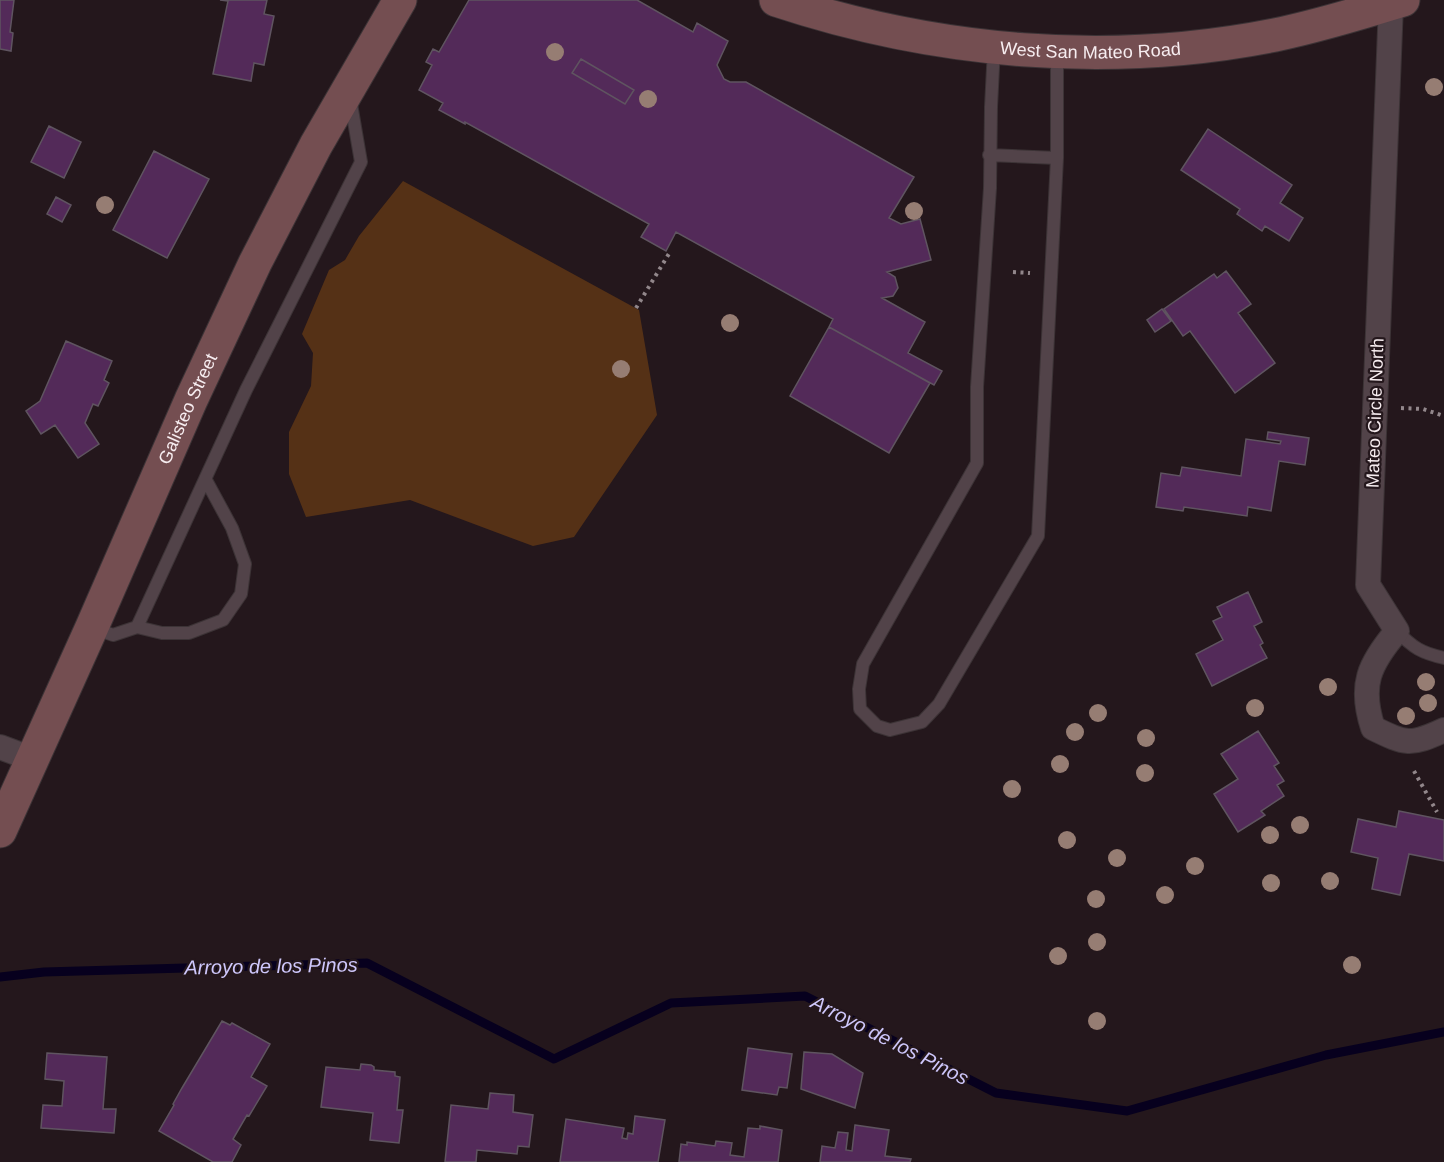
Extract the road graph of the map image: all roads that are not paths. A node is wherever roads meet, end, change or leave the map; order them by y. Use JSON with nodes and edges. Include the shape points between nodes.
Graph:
{"nodes":[{"id":1,"x":400,"y":0,"type":"edge"},
{"id":2,"x":776,"y":0,"type":"edge"},
{"id":3,"x":1397,"y":2,"type":"edge"},
{"id":4,"x":994,"y":48,"type":"junction"},
{"id":5,"x":1057,"y":51,"type":"junction"},
{"id":6,"x":349,"y":88,"type":"junction"},
{"id":7,"x":989,"y":156,"type":"junction"},
{"id":8,"x":1057,"y":158,"type":"junction"},
{"id":9,"x":206,"y":480,"type":"junction"},
{"id":10,"x":92,"y":627,"type":"junction"},
{"id":11,"x":137,"y":627,"type":"junction"},
{"id":12,"x":1397,"y":631,"type":"junction"},
{"id":13,"x":1444,"y":658,"type":"edge"},
{"id":14,"x":1444,"y":730,"type":"edge"},
{"id":15,"x":0,"y":747,"type":"edge"},
{"id":16,"x":32,"y":759,"type":"junction"},
{"id":17,"x":0,"y":831,"type":"edge"}],
"edges":[{"from":1,"to":6,"type":"street","name":"Galisteo Street"},
{"from":2,"to":4,"type":"street","name":"West San Mateo Road","via":[[864,26]]},
{"from":3,"to":5,"type":"street","name":"West San Mateo Road","via":[[1309,27],[1222,43]]},
{"from":3,"to":12,"type":"street","name":"Mateo Circle North","via":[[1368,585]]},
{"from":4,"to":5,"type":"street","name":"West San Mateo Road"},
{"from":4,"to":7,"type":"lane"},
{"from":5,"to":8,"type":"lane"},
{"from":6,"to":9,"type":"lane","via":[[361,162],[246,390]]},
{"from":6,"to":10,"type":"street","name":"Galisteo Street","via":[[255,263]]},
{"from":7,"to":8,"type":"lane"},
{"from":7,"to":8,"type":"lane","via":[[977,463],[863,664],[858,689],[861,709],[877,726],[890,730],[922,722],[939,704],[1038,536]]},
{"from":9,"to":11,"type":"lane"},
{"from":9,"to":11,"type":"lane","via":[[232,528],[245,564],[242,594],[223,620],[189,633],[162,633]]},
{"from":10,"to":11,"type":"lane","via":[[113,635]]},
{"from":10,"to":16,"type":"street","name":"Galisteo Street"},
{"from":12,"to":13,"type":"lane","via":[[1410,645]]},
{"from":12,"to":14,"type":"street","via":[[1378,653],[1368,680],[1366,706],[1373,728],[1399,741],[1421,741]]},
{"from":15,"to":16,"type":"street"},
{"from":16,"to":17,"type":"street","name":"Galisteo Street"}]}
